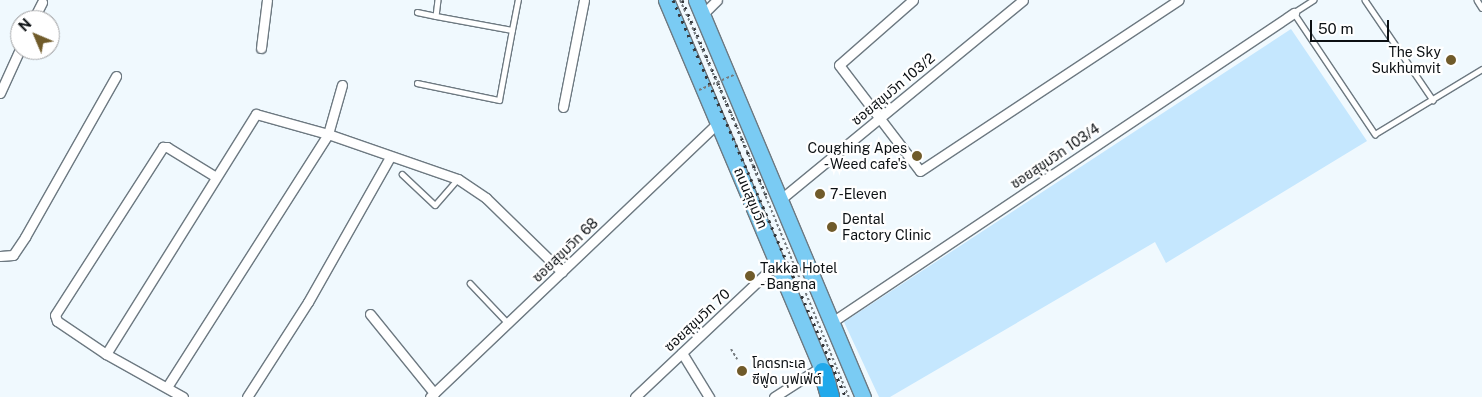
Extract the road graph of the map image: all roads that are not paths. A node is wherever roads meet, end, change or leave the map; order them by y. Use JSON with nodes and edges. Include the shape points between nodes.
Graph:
{"nodes":[{"id":1,"x":267,"y":0,"type":"edge"},
{"id":2,"x":438,"y":0,"type":"edge"},
{"id":3,"x":518,"y":0,"type":"edge"},
{"id":4,"x":584,"y":0,"type":"edge"},
{"id":5,"x":666,"y":0,"type":"edge"},
{"id":6,"x":696,"y":0,"type":"edge"},
{"id":7,"x":717,"y":0,"type":"edge"},
{"id":8,"x":912,"y":0,"type":"edge"},
{"id":9,"x":1023,"y":0,"type":"edge"},
{"id":10,"x":1178,"y":0,"type":"edge"},
{"id":11,"x":1314,"y":0,"type":"edge"},
{"id":12,"x":1365,"y":0,"type":"edge"},
{"id":13,"x":1476,"y":0,"type":"edge"},
{"id":14,"x":42,"y":2,"type":"dead end"},
{"id":15,"x":1482,"y":8,"type":"edge"},
{"id":16,"x":38,"y":10,"type":"edge"},
{"id":17,"x":416,"y":12,"type":"dead end"},
{"id":18,"x":1294,"y":13,"type":"junction"},
{"id":19,"x":702,"y":15,"type":"junction"},
{"id":20,"x":436,"y":16,"type":"junction"},
{"id":21,"x":512,"y":30,"type":"junction"},
{"id":22,"x":261,"y":48,"type":"dead end"},
{"id":23,"x":15,"y":60,"type":"edge"},
{"id":24,"x":1482,"y":69,"type":"edge"},
{"id":25,"x":116,"y":76,"type":"dead end"},
{"id":26,"x":417,"y":83,"type":"dead end"},
{"id":27,"x":342,"y":86,"type":"dead end"},
{"id":28,"x":0,"y":93,"type":"edge"},
{"id":29,"x":1433,"y":100,"type":"junction"},
{"id":30,"x":563,"y":107,"type":"dead end"},
{"id":31,"x":742,"y":110,"type":"junction"},
{"id":32,"x":880,"y":118,"type":"junction"},
{"id":33,"x":719,"y":122,"type":"junction"},
{"id":34,"x":328,"y":134,"type":"junction"},
{"id":35,"x":390,"y":157,"type":"junction"},
{"id":36,"x":402,"y":174,"type":"dead end"},
{"id":37,"x":216,"y":177,"type":"junction"},
{"id":38,"x":458,"y":179,"type":"junction"},
{"id":39,"x":781,"y":199,"type":"junction"},
{"id":40,"x":0,"y":256,"type":"edge"},
{"id":41,"x":777,"y":263,"type":"junction"},
{"id":42,"x":562,"y":272,"type":"junction"},
{"id":43,"x":470,"y":283,"type":"dead end"},
{"id":44,"x":370,"y":314,"type":"dead end"},
{"id":45,"x":832,"y":322,"type":"junction"},
{"id":46,"x":509,"y":324,"type":"junction"},
{"id":47,"x":682,"y":353,"type":"junction"},
{"id":48,"x":106,"y":354,"type":"junction"},
{"id":49,"x":820,"y":364,"type":"junction"},
{"id":50,"x":167,"y":387,"type":"junction"},
{"id":51,"x":432,"y":395,"type":"edge"},
{"id":52,"x":183,"y":397,"type":"edge"},
{"id":53,"x":247,"y":397,"type":"edge"},
{"id":54,"x":635,"y":397,"type":"edge"},
{"id":55,"x":709,"y":397,"type":"edge"},
{"id":56,"x":774,"y":397,"type":"edge"},
{"id":57,"x":830,"y":397,"type":"edge"},
{"id":58,"x":834,"y":397,"type":"edge"},
{"id":59,"x":863,"y":397,"type":"edge"}],
"edges":[{"from":1,"to":22,"type":"street"},
{"from":2,"to":20,"type":"lane"},
{"from":3,"to":21,"type":"lane"},
{"from":4,"to":30,"type":"street"},
{"from":5,"to":33,"type":"main road","name":"ถนนสุขุมวิท"},
{"from":6,"to":19,"type":"main road","name":"ถนนสุขุมวิท"},
{"from":7,"to":19,"type":"street"},
{"from":8,"to":32,"type":"street","via":[[839,65]]},
{"from":9,"to":32,"type":"street","name":"ซอยสุขุมวิท 103/2"},
{"from":10,"to":32,"type":"street","via":[[920,171]]},
{"from":11,"to":18,"type":"lane"},
{"from":12,"to":29,"type":"lane"},
{"from":13,"to":15,"type":"lane"},
{"from":14,"to":16,"type":"street"},
{"from":17,"to":20,"type":"lane"},
{"from":18,"to":29,"type":"lane","via":[[1376,134]]},
{"from":18,"to":45,"type":"street","name":"ซอยสุขุมวิท 103/4"},
{"from":19,"to":31,"type":"main road","name":"ถนนสุขุมวิท"},
{"from":20,"to":21,"type":"lane"},
{"from":21,"to":26,"type":"lane","via":[[499,100]]},
{"from":23,"to":28,"type":"street"},
{"from":24,"to":29,"type":"lane"},
{"from":25,"to":40,"type":"street","via":[[25,237],[13,255]]},
{"from":27,"to":34,"type":"street"},
{"from":31,"to":33,"type":"main road"},
{"from":31,"to":39,"type":"main road","name":"ถนนสุขุมวิท"},
{"from":32,"to":39,"type":"street","name":"ซอยสุขุมวิท 103/2"},
{"from":33,"to":41,"type":"main road","name":"ถนนสุขุมวิท"},
{"from":33,"to":42,"type":"street","name":"ซอยสุขุมวิท 68"},
{"from":34,"to":35,"type":"street"},
{"from":34,"to":37,"type":"street","via":[[256,114]]},
{"from":34,"to":50,"type":"street"},
{"from":35,"to":38,"type":"street"},
{"from":35,"to":53,"type":"street","via":[[308,302]]},
{"from":36,"to":38,"type":"lane","via":[[435,206]]},
{"from":37,"to":48,"type":"street"},
{"from":37,"to":48,"type":"street","via":[[167,146],[163,147],[55,315],[57,321]]},
{"from":38,"to":42,"type":"street","via":[[486,198]]},
{"from":39,"to":45,"type":"main road","name":"ถนนสุขุมวิท"},
{"from":41,"to":47,"type":"street","name":"ซอยสุขุมวิท 70"},
{"from":41,"to":49,"type":"main road","name":"ถนนสุขุมวิท"},
{"from":42,"to":46,"type":"street","name":"ซอยสุขุมวิท 68"},
{"from":43,"to":46,"type":"lane"},
{"from":44,"to":51,"type":"street"},
{"from":45,"to":59,"type":"main road","name":"ถนนสุขุมวิท"},
{"from":46,"to":51,"type":"street","name":"ซอยสุขุมวิท 68"},
{"from":47,"to":54,"type":"street","name":"ซอยสุขุมวิท 70"},
{"from":47,"to":55,"type":"street"},
{"from":48,"to":50,"type":"street"},
{"from":49,"to":56,"type":"street"},
{"from":49,"to":57,"type":"highway"},
{"from":49,"to":58,"type":"main road","name":"ถนนสุขุมวิท"},
{"from":50,"to":52,"type":"street"}]}
